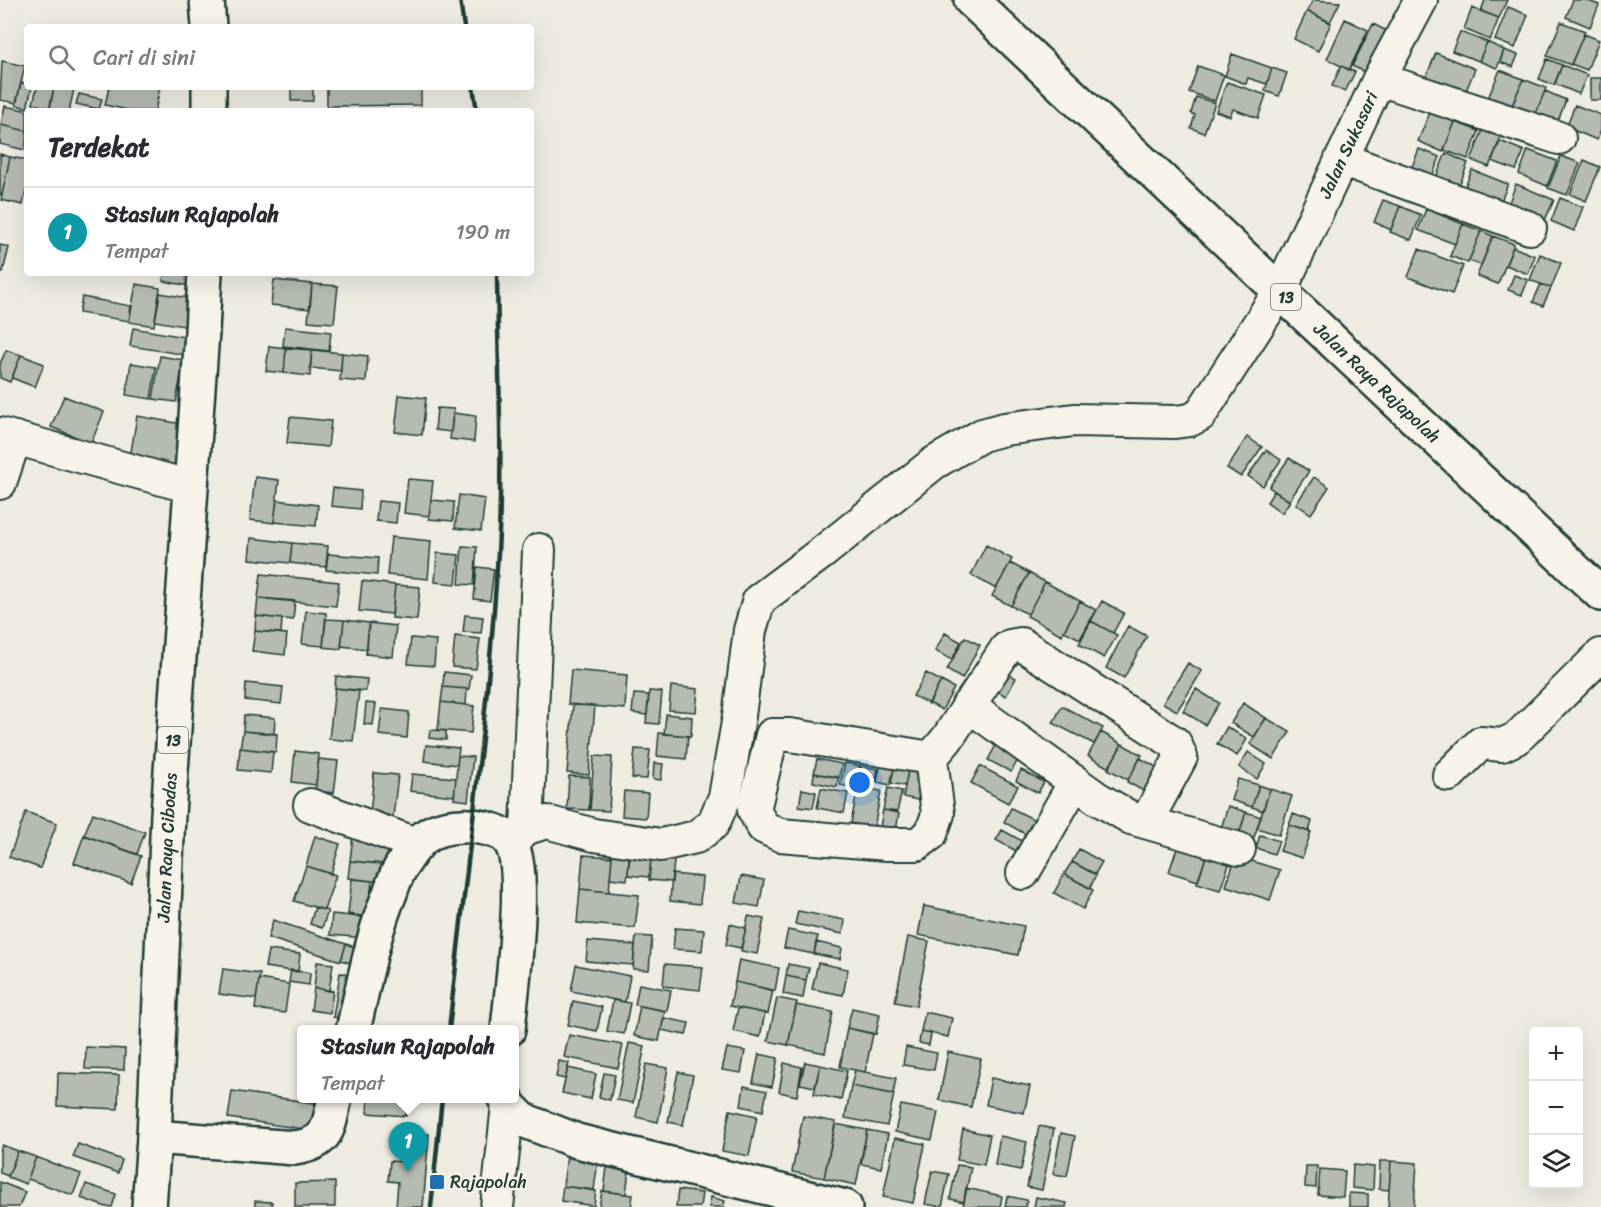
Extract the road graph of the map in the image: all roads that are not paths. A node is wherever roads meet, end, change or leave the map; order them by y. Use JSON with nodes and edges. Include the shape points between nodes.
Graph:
{"nodes":[{"id":1,"x":207,"y":0,"type":"edge"},
{"id":2,"x":970,"y":0,"type":"edge"},
{"id":3,"x":1421,"y":0,"type":"edge"},
{"id":4,"x":209,"y":24,"type":"edge"},
{"id":5,"x":1378,"y":79,"type":"junction"},
{"id":6,"x":209,"y":90,"type":"edge"},
{"id":7,"x":209,"y":108,"type":"edge"},
{"id":8,"x":1559,"y":138,"type":"dead end"},
{"id":9,"x":1341,"y":159,"type":"junction"},
{"id":10,"x":1530,"y":228,"type":"dead end"},
{"id":11,"x":205,"y":276,"type":"edge"},
{"id":12,"x":1280,"y":291,"type":"junction"},
{"id":13,"x":7,"y":436,"type":"edge"},
{"id":14,"x":0,"y":483,"type":"edge"},
{"id":15,"x":190,"y":487,"type":"junction"},
{"id":16,"x":539,"y":550,"type":"dead end"},
{"id":17,"x":1601,"y":594,"type":"edge"},
{"id":18,"x":1015,"y":628,"type":"dead end"},
{"id":19,"x":1601,"y":655,"type":"edge"},
{"id":20,"x":969,"y":705,"type":"junction"},
{"id":21,"x":739,"y":716,"type":"junction"},
{"id":22,"x":772,"y":735,"type":"junction"},
{"id":23,"x":931,"y":758,"type":"junction"},
{"id":24,"x":1449,"y":775,"type":"dead end"},
{"id":25,"x":1075,"y":782,"type":"junction"},
{"id":26,"x":310,"y":805,"type":"dead end"},
{"id":27,"x":1146,"y":822,"type":"junction"},
{"id":28,"x":518,"y":835,"type":"junction"},
{"id":29,"x":416,"y":844,"type":"junction"},
{"id":30,"x":1239,"y":849,"type":"dead end"},
{"id":31,"x":1023,"y":873,"type":"dead end"},
{"id":32,"x":354,"y":1025,"type":"edge"},
{"id":33,"x":508,"y":1025,"type":"edge"},
{"id":34,"x":334,"y":1103,"type":"edge"},
{"id":35,"x":507,"y":1103,"type":"edge"},
{"id":36,"x":508,"y":1103,"type":"edge"},
{"id":37,"x":154,"y":1137,"type":"junction"},
{"id":38,"x":149,"y":1207,"type":"edge"},
{"id":39,"x":497,"y":1207,"type":"edge"},
{"id":40,"x":845,"y":1207,"type":"edge"}],
"edges":[{"from":1,"to":4,"type":"main road"},
{"from":2,"to":12,"type":"main road","name":"Jalan Raya Rajapolah","number":"13"},
{"from":3,"to":5,"type":"street","name":"Jalan Sukasari"},
{"from":5,"to":8,"type":"street"},
{"from":5,"to":9,"type":"street","name":"Jalan Sukasari"},
{"from":6,"to":7,"type":"main road"},
{"from":9,"to":10,"type":"street"},
{"from":9,"to":12,"type":"street","name":"Jalan Sukasari"},
{"from":11,"to":15,"type":"main road","name":"Jalan Raya Cibodas","number":"13"},
{"from":12,"to":17,"type":"main road","name":"Jalan Raya Rajapolah","number":"13"},
{"from":12,"to":21,"type":"street","name":"Jalan Sukasari","via":[[1200,415],[1175,422],[1074,420],[982,435],[934,463],[759,600],[750,630]]},
{"from":13,"to":14,"type":"street"},
{"from":13,"to":15,"type":"street"},
{"from":15,"to":37,"type":"main road","name":"Jalan Raya Cibodas","number":"13","via":[[168,814]]},
{"from":16,"to":28,"type":"street"},
{"from":18,"to":20,"type":"street"},
{"from":19,"to":24,"type":"street","via":[[1517,738],[1502,745],[1481,743]]},
{"from":20,"to":21,"type":"street","via":[[924,745],[812,732]]},
{"from":20,"to":23,"type":"street"},
{"from":20,"to":25,"type":"street"},
{"from":20,"to":27,"type":"street","via":[[1006,649],[1021,644],[1175,743],[1181,757]]},
{"from":21,"to":22,"type":"street"},
{"from":21,"to":28,"type":"street","name":"Jalan Sukasari","via":[[725,796],[713,824],[696,837],[661,845],[594,835],[547,822]]},
{"from":22,"to":23,"type":"street"},
{"from":22,"to":23,"type":"street","via":[[754,810],[764,827],[780,835],[917,844],[931,834],[938,814]]},
{"from":25,"to":27,"type":"street","via":[[1131,818]]},
{"from":25,"to":31,"type":"street"},
{"from":26,"to":29,"type":"street"},
{"from":27,"to":30,"type":"street"},
{"from":28,"to":29,"type":"main road","via":[[464,826],[443,827]]},
{"from":28,"to":33,"type":"main road","via":[[519,885]]},
{"from":29,"to":32,"type":"main road","via":[[399,870],[379,918]]},
{"from":34,"to":37,"type":"main road","via":[[325,1132],[310,1146]]},
{"from":35,"to":39,"type":"street"},
{"from":36,"to":40,"type":"main road","via":[[523,1120],[577,1141]]},
{"from":37,"to":38,"type":"main road","name":"Jalan Raya Cibodas","number":"13"}]}
